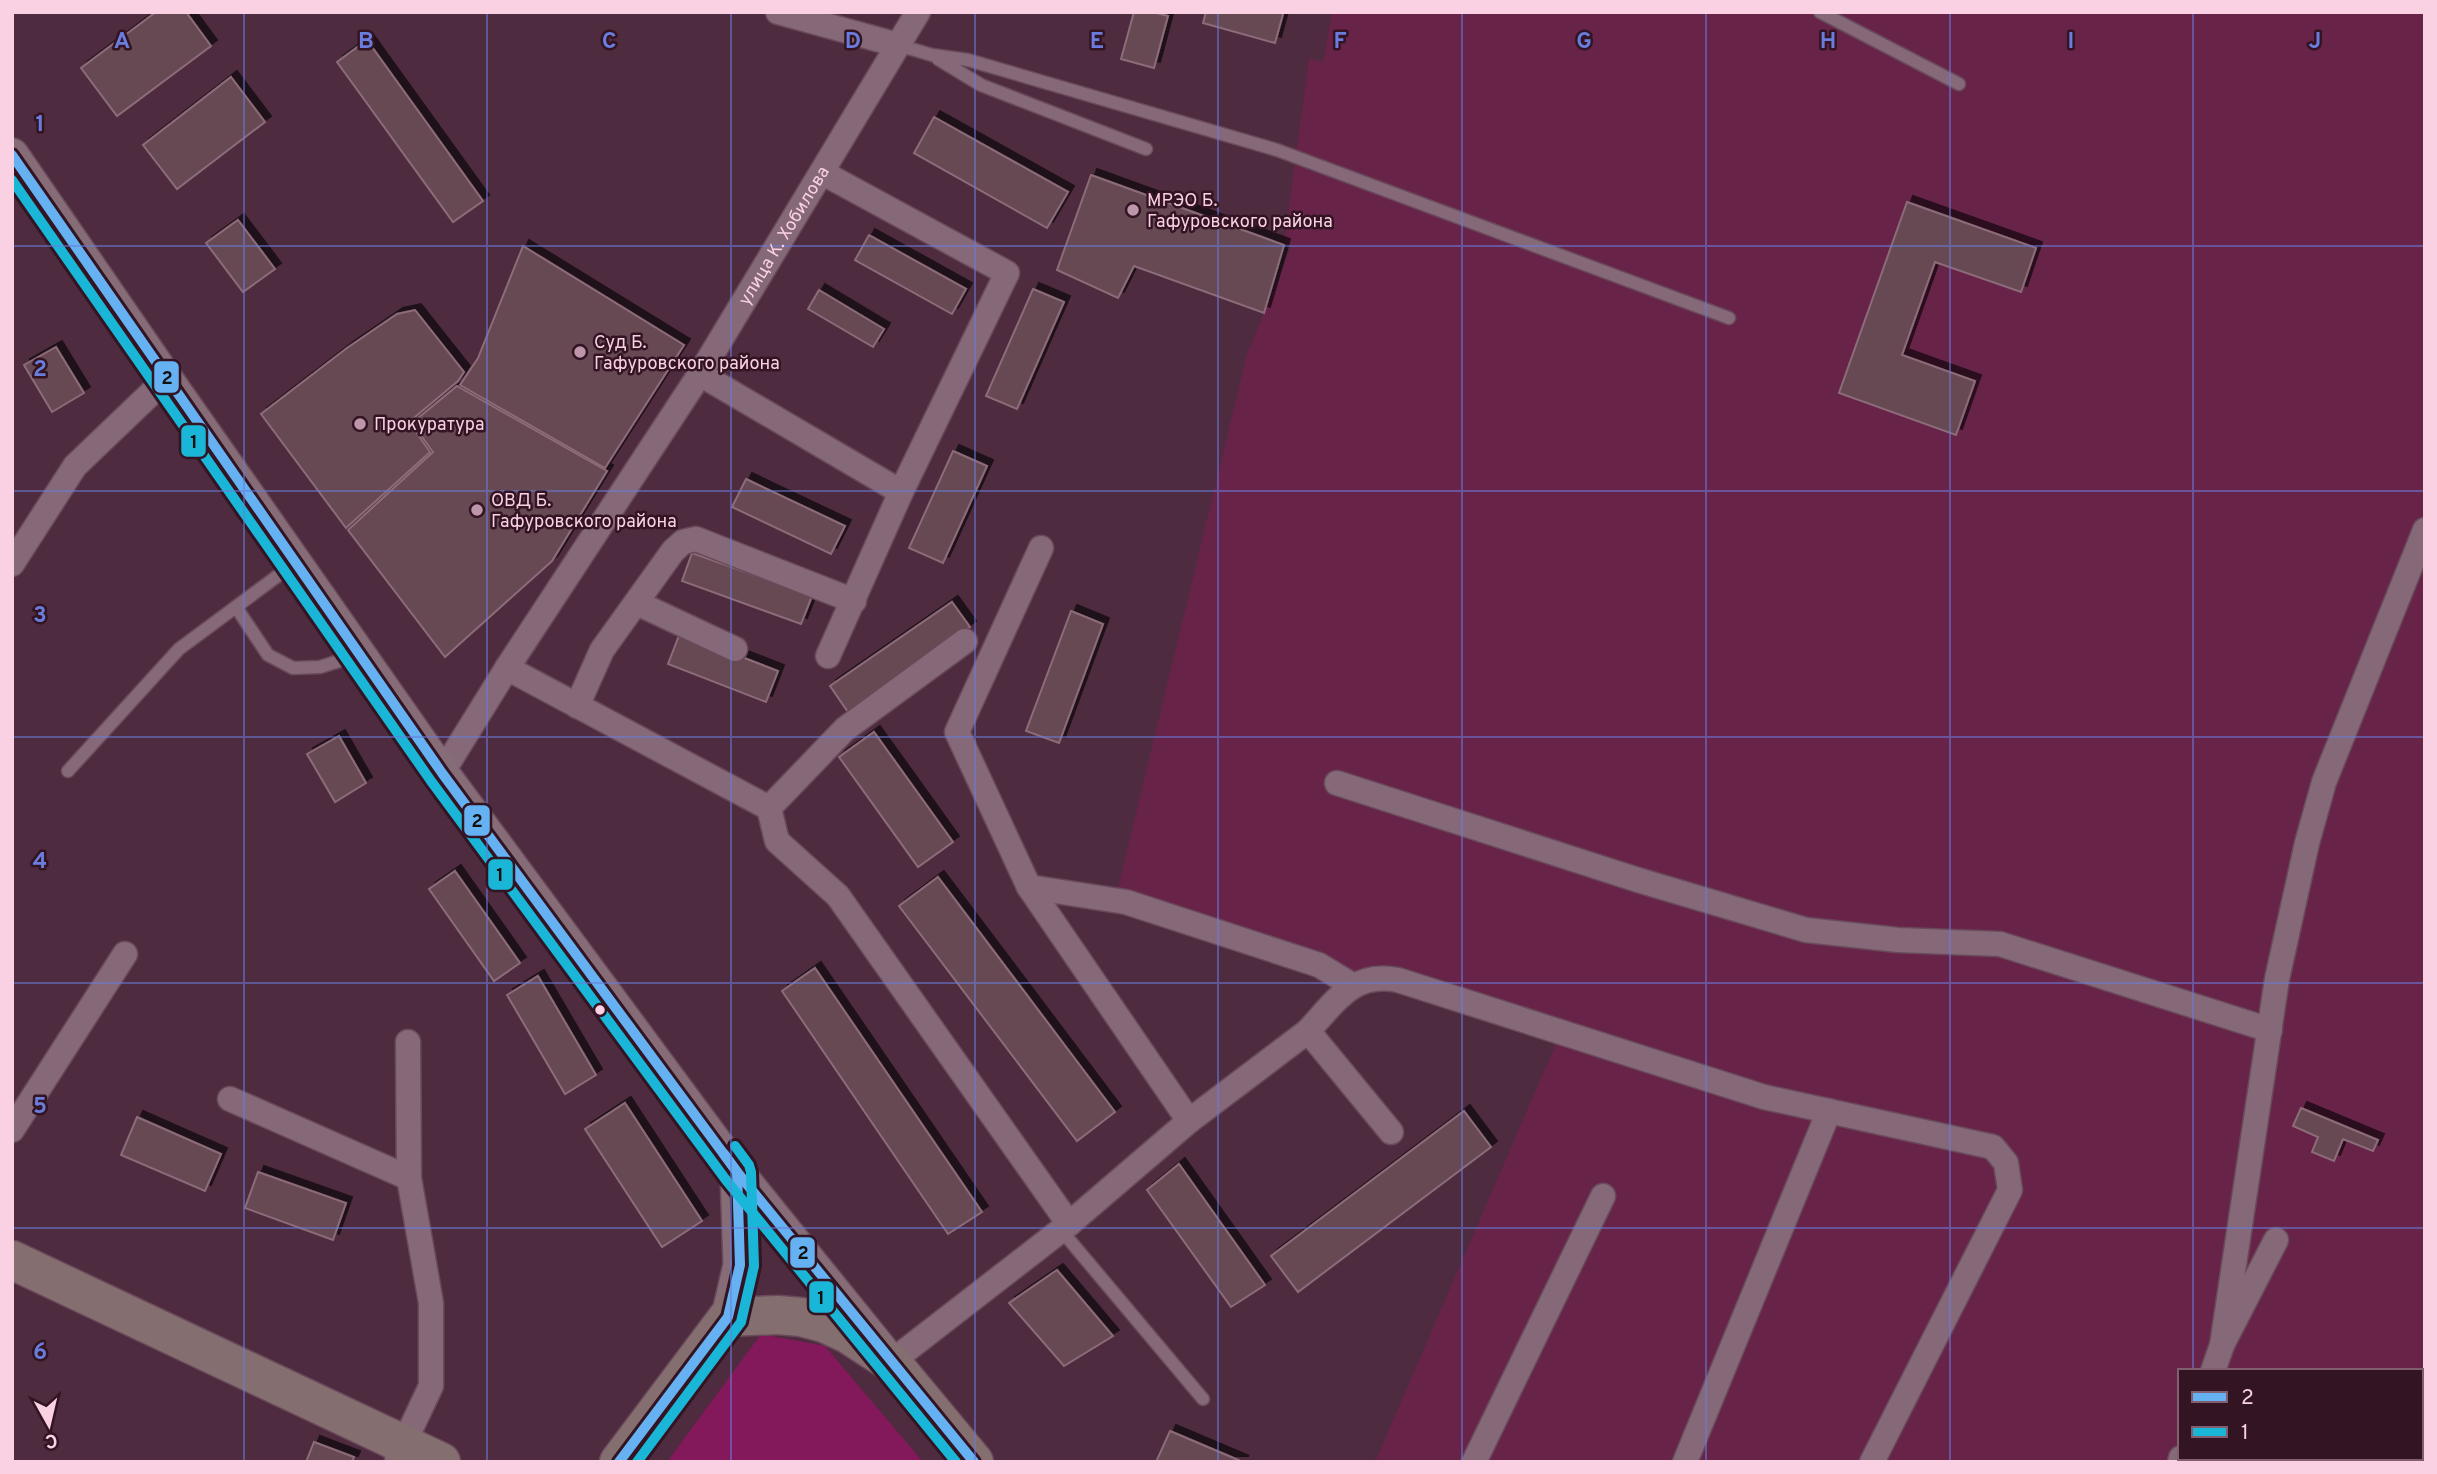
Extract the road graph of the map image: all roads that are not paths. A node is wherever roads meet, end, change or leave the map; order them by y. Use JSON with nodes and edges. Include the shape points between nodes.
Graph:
{"nodes":[{"id":1,"x":778,"y":12,"type":"edge"},
{"id":2,"x":918,"y":12,"type":"edge"},
{"id":3,"x":1820,"y":12,"type":"edge"},
{"id":4,"x":898,"y":45,"type":"junction"},
{"id":5,"x":932,"y":55,"type":"junction"},
{"id":6,"x":1959,"y":84,"type":"dead end"},
{"id":7,"x":1146,"y":149,"type":"dead end"},
{"id":8,"x":12,"y":155,"type":"edge"},
{"id":9,"x":823,"y":173,"type":"junction"},
{"id":10,"x":1728,"y":318,"type":"dead end"},
{"id":11,"x":700,"y":374,"type":"junction"},
{"id":12,"x":166,"y":379,"type":"junction"},
{"id":13,"x":901,"y":492,"type":"junction"},
{"id":14,"x":2425,"y":530,"type":"edge"},
{"id":15,"x":1041,"y":548,"type":"dead end"},
{"id":16,"x":295,"y":563,"type":"junction"},
{"id":17,"x":12,"y":564,"type":"edge"},
{"id":18,"x":854,"y":601,"type":"junction"},
{"id":19,"x":636,"y":603,"type":"junction"},
{"id":20,"x":236,"y":607,"type":"junction"},
{"id":21,"x":965,"y":642,"type":"dead end"},
{"id":22,"x":735,"y":649,"type":"dead end"},
{"id":23,"x":359,"y":654,"type":"junction"},
{"id":24,"x":828,"y":656,"type":"dead end"},
{"id":25,"x":507,"y":668,"type":"junction"},
{"id":26,"x":577,"y":706,"type":"junction"},
{"id":27,"x":68,"y":771,"type":"dead end"},
{"id":28,"x":443,"y":774,"type":"junction"},
{"id":29,"x":1337,"y":783,"type":"dead end"},
{"id":30,"x":769,"y":808,"type":"junction"},
{"id":31,"x":1029,"y":887,"type":"junction"},
{"id":32,"x":125,"y":954,"type":"dead end"},
{"id":33,"x":1352,"y":985,"type":"junction"},
{"id":34,"x":2270,"y":1030,"type":"junction"},
{"id":35,"x":1308,"y":1031,"type":"junction"},
{"id":36,"x":408,"y":1042,"type":"dead end"},
{"id":37,"x":230,"y":1099,"type":"dead end"},
{"id":38,"x":1829,"y":1111,"type":"junction"},
{"id":39,"x":1189,"y":1121,"type":"junction"},
{"id":40,"x":12,"y":1129,"type":"edge"},
{"id":41,"x":1391,"y":1132,"type":"dead end"},
{"id":42,"x":737,"y":1172,"type":"junction"},
{"id":43,"x":409,"y":1178,"type":"junction"},
{"id":44,"x":1603,"y":1196,"type":"dead end"},
{"id":45,"x":1065,"y":1227,"type":"junction"},
{"id":46,"x":2276,"y":1240,"type":"dead end"},
{"id":47,"x":12,"y":1260,"type":"edge"},
{"id":48,"x":728,"y":1317,"type":"junction"},
{"id":49,"x":2222,"y":1345,"type":"junction"},
{"id":50,"x":891,"y":1362,"type":"junction"},
{"id":51,"x":2214,"y":1369,"type":"edge"},
{"id":52,"x":1203,"y":1399,"type":"dead end"},
{"id":53,"x":400,"y":1453,"type":"edge"},
{"id":54,"x":441,"y":1462,"type":"edge"},
{"id":55,"x":619,"y":1462,"type":"edge"},
{"id":56,"x":974,"y":1462,"type":"edge"},
{"id":57,"x":1474,"y":1462,"type":"edge"},
{"id":58,"x":1685,"y":1462,"type":"edge"},
{"id":59,"x":1872,"y":1462,"type":"edge"}],
"edges":[{"from":1,"to":4,"type":"street"},
{"from":2,"to":4,"type":"street","name":"улица К. Хобилова"},
{"from":3,"to":6,"type":"lane"},
{"from":4,"to":5,"type":"lane"},
{"from":4,"to":9,"type":"street","name":"улица К. Хобилова"},
{"from":5,"to":7,"type":"lane","via":[[981,85]]},
{"from":5,"to":10,"type":"lane","via":[[968,60],[1277,150]]},
{"from":8,"to":12,"type":"street"},
{"from":9,"to":11,"type":"street","name":"улица К. Хобилова"},
{"from":9,"to":13,"type":"street","via":[[1007,273]]},
{"from":11,"to":13,"type":"street"},
{"from":11,"to":25,"type":"street","name":"улица К. Хобилова"},
{"from":12,"to":16,"type":"street"},
{"from":12,"to":17,"type":"street","via":[[75,466]]},
{"from":13,"to":18,"type":"street"},
{"from":14,"to":34,"type":"street","via":[[2324,782],[2277,979]]},
{"from":15,"to":31,"type":"street","via":[[957,732]]},
{"from":16,"to":20,"type":"lane"},
{"from":16,"to":23,"type":"street"},
{"from":18,"to":19,"type":"street","via":[[696,539],[673,551]]},
{"from":18,"to":24,"type":"street"},
{"from":19,"to":22,"type":"street"},
{"from":19,"to":26,"type":"street","via":[[603,650]]},
{"from":20,"to":23,"type":"lane","via":[[268,655],[293,668],[320,667]]},
{"from":20,"to":27,"type":"lane","via":[[178,649]]},
{"from":21,"to":30,"type":"street","via":[[845,729]]},
{"from":23,"to":28,"type":"street"},
{"from":25,"to":26,"type":"street"},
{"from":25,"to":28,"type":"street","name":"улица К. Хобилова"},
{"from":26,"to":30,"type":"street"},
{"from":28,"to":42,"type":"street"},
{"from":29,"to":34,"type":"street","via":[[1805,930],[2000,944]]},
{"from":30,"to":45,"type":"street","via":[[777,841],[838,896]]},
{"from":31,"to":33,"type":"street","via":[[1126,902],[1319,965]]},
{"from":31,"to":39,"type":"street"},
{"from":32,"to":40,"type":"street"},
{"from":33,"to":35,"type":"street"},
{"from":33,"to":38,"type":"street","via":[[1379,976],[1398,980],[1764,1097]]},
{"from":34,"to":49,"type":"street"},
{"from":35,"to":39,"type":"street"},
{"from":35,"to":41,"type":"street"},
{"from":36,"to":43,"type":"street"},
{"from":37,"to":43,"type":"street"},
{"from":38,"to":58,"type":"street"},
{"from":38,"to":59,"type":"street","via":[[1993,1147],[2006,1163],[2010,1190]]},
{"from":39,"to":45,"type":"street"},
{"from":42,"to":48,"type":"street","via":[[740,1265]]},
{"from":42,"to":50,"type":"street"},
{"from":43,"to":53,"type":"street","via":[[431,1303],[431,1386]]},
{"from":44,"to":57,"type":"street"},
{"from":45,"to":50,"type":"street"},
{"from":45,"to":52,"type":"lane"},
{"from":46,"to":49,"type":"street"},
{"from":47,"to":53,"type":"highway"},
{"from":48,"to":50,"type":"highway","via":[[778,1315],[824,1323]]},
{"from":48,"to":55,"type":"highway"},
{"from":49,"to":51,"type":"street"},
{"from":50,"to":56,"type":"highway"},
{"from":53,"to":54,"type":"highway"}]}
